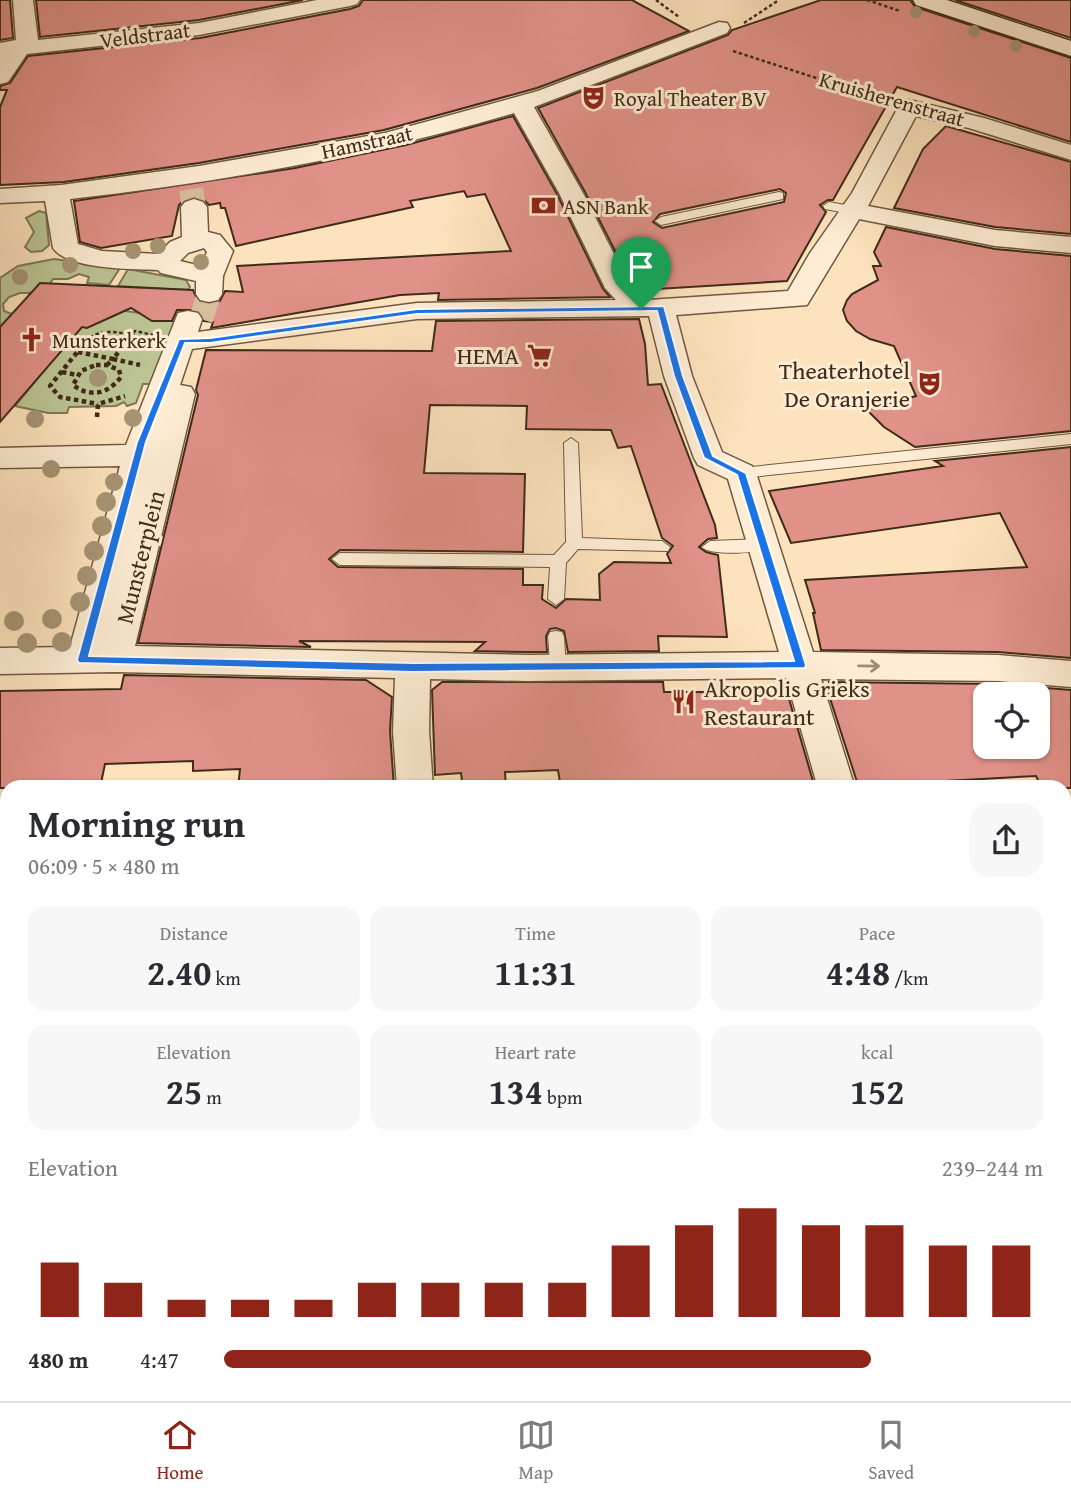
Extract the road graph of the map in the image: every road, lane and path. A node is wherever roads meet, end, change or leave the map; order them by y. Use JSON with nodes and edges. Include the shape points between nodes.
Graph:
{"nodes":[{"id":1,"x":23,"y":0,"type":"edge"},
{"id":2,"x":349,"y":0,"type":"edge"},
{"id":3,"x":924,"y":0,"type":"edge"},
{"id":4,"x":715,"y":37,"type":"joint"},
{"id":5,"x":11,"y":49,"type":"edge"},
{"id":6,"x":1071,"y":49,"type":"edge"},
{"id":7,"x":0,"y":78,"type":"edge"},
{"id":8,"x":521,"y":105,"type":"junction"},
{"id":9,"x":909,"y":107,"type":"junction"},
{"id":10,"x":1071,"y":153,"type":"edge"},
{"id":11,"x":56,"y":191,"type":"junction"},
{"id":12,"x":191,"y":191,"type":"junction"},
{"id":13,"x":0,"y":195,"type":"edge"},
{"id":14,"x":779,"y":196,"type":"dead end"},
{"id":15,"x":841,"y":208,"type":"junction"},
{"id":16,"x":661,"y":221,"type":"dead end"},
{"id":17,"x":195,"y":240,"type":"junction"},
{"id":18,"x":1071,"y":245,"type":"edge"},
{"id":19,"x":166,"y":262,"type":"junction"},
{"id":20,"x":651,"y":308,"type":"junction"},
{"id":21,"x":197,"y":315,"type":"junction"},
{"id":22,"x":131,"y":335,"type":"dead end"},
{"id":23,"x":78,"y":352,"type":"junction"},
{"id":24,"x":107,"y":365,"type":"junction"},
{"id":25,"x":62,"y":372,"type":"junction"},
{"id":26,"x":77,"y":374,"type":"junction"},
{"id":27,"x":117,"y":383,"type":"junction"},
{"id":28,"x":125,"y":384,"type":"dead end"},
{"id":29,"x":85,"y":392,"type":"junction"},
{"id":30,"x":127,"y":393,"type":"dead end"},
{"id":31,"x":79,"y":400,"type":"junction"},
{"id":32,"x":98,"y":404,"type":"junction"},
{"id":33,"x":97,"y":417,"type":"dead end"},
{"id":34,"x":1071,"y":439,"type":"edge"},
{"id":35,"x":571,"y":443,"type":"dead end"},
{"id":36,"x":166,"y":455,"type":"junction"},
{"id":37,"x":0,"y":458,"type":"edge"},
{"id":38,"x":741,"y":473,"type":"junction"},
{"id":39,"x":574,"y":543,"type":"junction"},
{"id":40,"x":763,"y":545,"type":"junction"},
{"id":41,"x":662,"y":547,"type":"dead end"},
{"id":42,"x":710,"y":547,"type":"dead end"},
{"id":43,"x":340,"y":559,"type":"dead end"},
{"id":44,"x":558,"y":561,"type":"junction"},
{"id":45,"x":556,"y":599,"type":"dead end"},
{"id":46,"x":99,"y":659,"type":"junction"},
{"id":47,"x":0,"y":661,"type":"edge"},
{"id":48,"x":801,"y":665,"type":"junction"},
{"id":49,"x":413,"y":667,"type":"junction"},
{"id":50,"x":1071,"y":674,"type":"edge"},
{"id":51,"x":414,"y":780,"type":"edge"},
{"id":52,"x":835,"y":780,"type":"edge"}],
"edges":[{"from":1,"to":5,"type":"street","via":[[27,42]]},
{"from":2,"to":5,"type":"street","name":"Veldstraat","via":[[199,29]]},
{"from":3,"to":6,"type":"main road"},
{"from":4,"to":8,"type":"street","name":"Hamstraat"},
{"from":4,"to":9,"type":"path","name":"Kruisherenstraat"},
{"from":5,"to":7,"type":"street","via":[[13,55]]},
{"from":8,"to":12,"type":"street","name":"Hamstraat","via":[[345,147]]},
{"from":8,"to":20,"type":"street","via":[[618,288]]},
{"from":9,"to":10,"type":"street","name":"Kruisherenstraat"},
{"from":9,"to":15,"type":"street","via":[[864,193]]},
{"from":11,"to":12,"type":"street","name":"Hamstraat"},
{"from":11,"to":13,"type":"street","name":"Hamstraat"},
{"from":11,"to":19,"type":"street","via":[[66,248],[133,261]]},
{"from":12,"to":17,"type":"street"},
{"from":14,"to":16,"type":"lane"},
{"from":15,"to":18,"type":"street","via":[[995,238]]},
{"from":15,"to":20,"type":"street","via":[[797,299]]},
{"from":17,"to":19,"type":"street","via":[[177,247]]},
{"from":17,"to":21,"type":"street","via":[[211,240],[220,251]]},
{"from":19,"to":21,"type":"street"},
{"from":20,"to":21,"type":"street"},
{"from":20,"to":38,"type":"street","via":[[709,458]]},
{"from":21,"to":36,"type":"street","name":"Munsterplein"},
{"from":21,"to":46,"type":"street","name":"Munsterplein","via":[[142,442]]},
{"from":22,"to":23,"type":"path","via":[[107,331],[90,337]]},
{"from":23,"to":24,"type":"path","via":[[113,359]]},
{"from":23,"to":25,"type":"path"},
{"from":24,"to":26,"type":"path","via":[[88,366]]},
{"from":24,"to":27,"type":"path","via":[[118,370],[121,377]]},
{"from":25,"to":26,"type":"path"},
{"from":25,"to":31,"type":"path","via":[[51,386],[60,397]]},
{"from":26,"to":29,"type":"path","via":[[74,385]]},
{"from":27,"to":28,"type":"path"},
{"from":27,"to":29,"type":"path","via":[[107,391]]},
{"from":29,"to":31,"type":"path"},
{"from":30,"to":32,"type":"path","via":[[122,399]]},
{"from":31,"to":32,"type":"path"},
{"from":32,"to":33,"type":"path"},
{"from":34,"to":38,"type":"lane"},
{"from":35,"to":39,"type":"lane"},
{"from":36,"to":37,"type":"street","name":"Munsterplein"},
{"from":36,"to":46,"type":"street","name":"Munsterplein"},
{"from":38,"to":40,"type":"street"},
{"from":39,"to":41,"type":"lane"},
{"from":39,"to":44,"type":"lane"},
{"from":40,"to":42,"type":"lane"},
{"from":40,"to":48,"type":"street"},
{"from":43,"to":44,"type":"lane"},
{"from":44,"to":45,"type":"lane"},
{"from":46,"to":47,"type":"street"},
{"from":46,"to":49,"type":"street"},
{"from":48,"to":49,"type":"street","via":[[547,658]]},
{"from":48,"to":50,"type":"street","one_way":true,"via":[[998,668]]},
{"from":48,"to":52,"type":"street"},
{"from":49,"to":51,"type":"street"}]}
